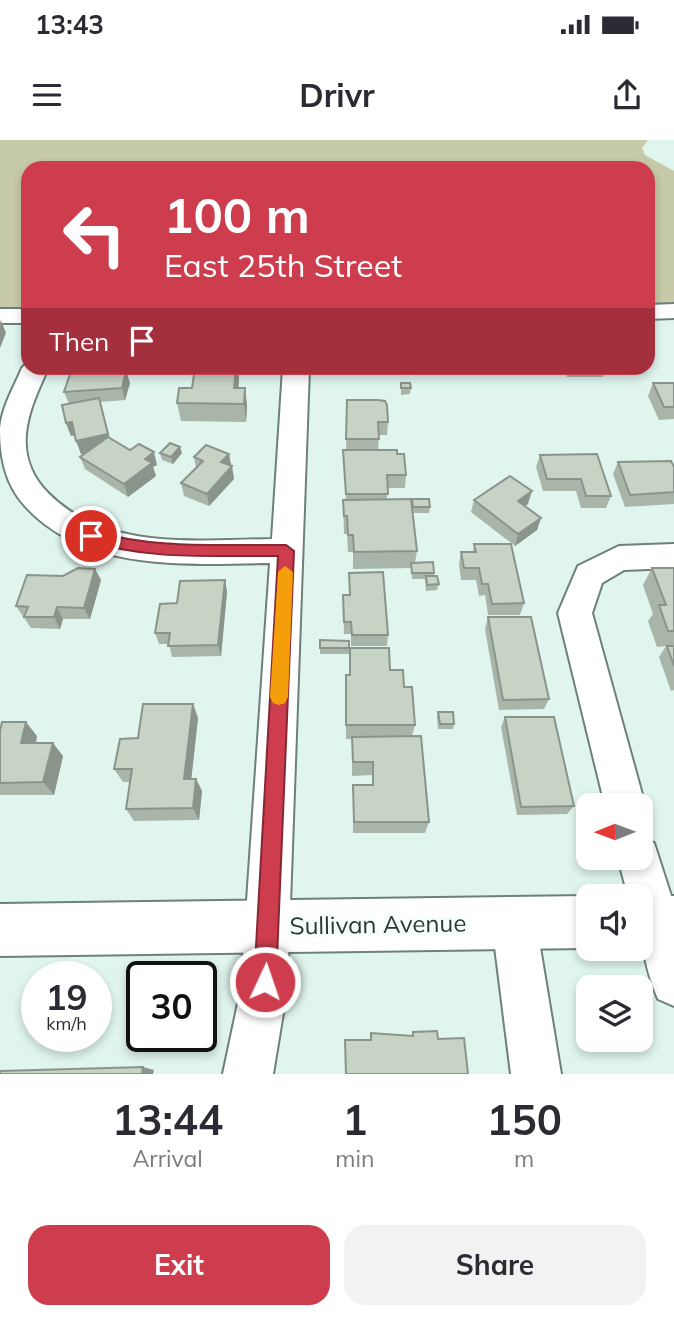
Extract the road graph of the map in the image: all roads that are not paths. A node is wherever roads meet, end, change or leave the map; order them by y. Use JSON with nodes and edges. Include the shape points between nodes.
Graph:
{"nodes":[{"id":1,"x":655,"y":312,"type":"edge"},
{"id":2,"x":674,"y":312,"type":"edge"},
{"id":3,"x":0,"y":316,"type":"edge"},
{"id":4,"x":21,"y":316,"type":"edge"},
{"id":5,"x":32,"y":375,"type":"edge"},
{"id":6,"x":296,"y":375,"type":"edge"},
{"id":7,"x":286,"y":551,"type":"junction"},
{"id":8,"x":674,"y":556,"type":"edge"},
{"id":9,"x":622,"y":793,"type":"edge"},
{"id":10,"x":642,"y":870,"type":"edge"},
{"id":11,"x":657,"y":921,"type":"edge"},
{"id":12,"x":576,"y":922,"type":"edge"},
{"id":13,"x":514,"y":923,"type":"junction"},
{"id":14,"x":267,"y":926,"type":"junction"},
{"id":15,"x":0,"y":930,"type":"edge"},
{"id":16,"x":674,"y":983,"type":"edge"},
{"id":17,"x":248,"y":1074,"type":"edge"},
{"id":18,"x":536,"y":1074,"type":"edge"}],
"edges":[{"from":1,"to":2,"type":"street"},
{"from":3,"to":4,"type":"street"},
{"from":5,"to":7,"type":"street","via":[[16,413],[13,451],[20,478],[50,514],[117,545]]},
{"from":6,"to":7,"type":"street"},
{"from":7,"to":14,"type":"street"},
{"from":8,"to":9,"type":"street","via":[[619,558],[589,575],[575,613]]},
{"from":10,"to":11,"type":"street"},
{"from":11,"to":16,"type":"street"},
{"from":12,"to":13,"type":"main road","name":"Sullivan Avenue"},
{"from":13,"to":14,"type":"main road","name":"Sullivan Avenue"},
{"from":13,"to":18,"type":"street"},
{"from":14,"to":15,"type":"main road","name":"Sullivan Avenue"},
{"from":14,"to":17,"type":"street","via":[[264,989]]}]}
